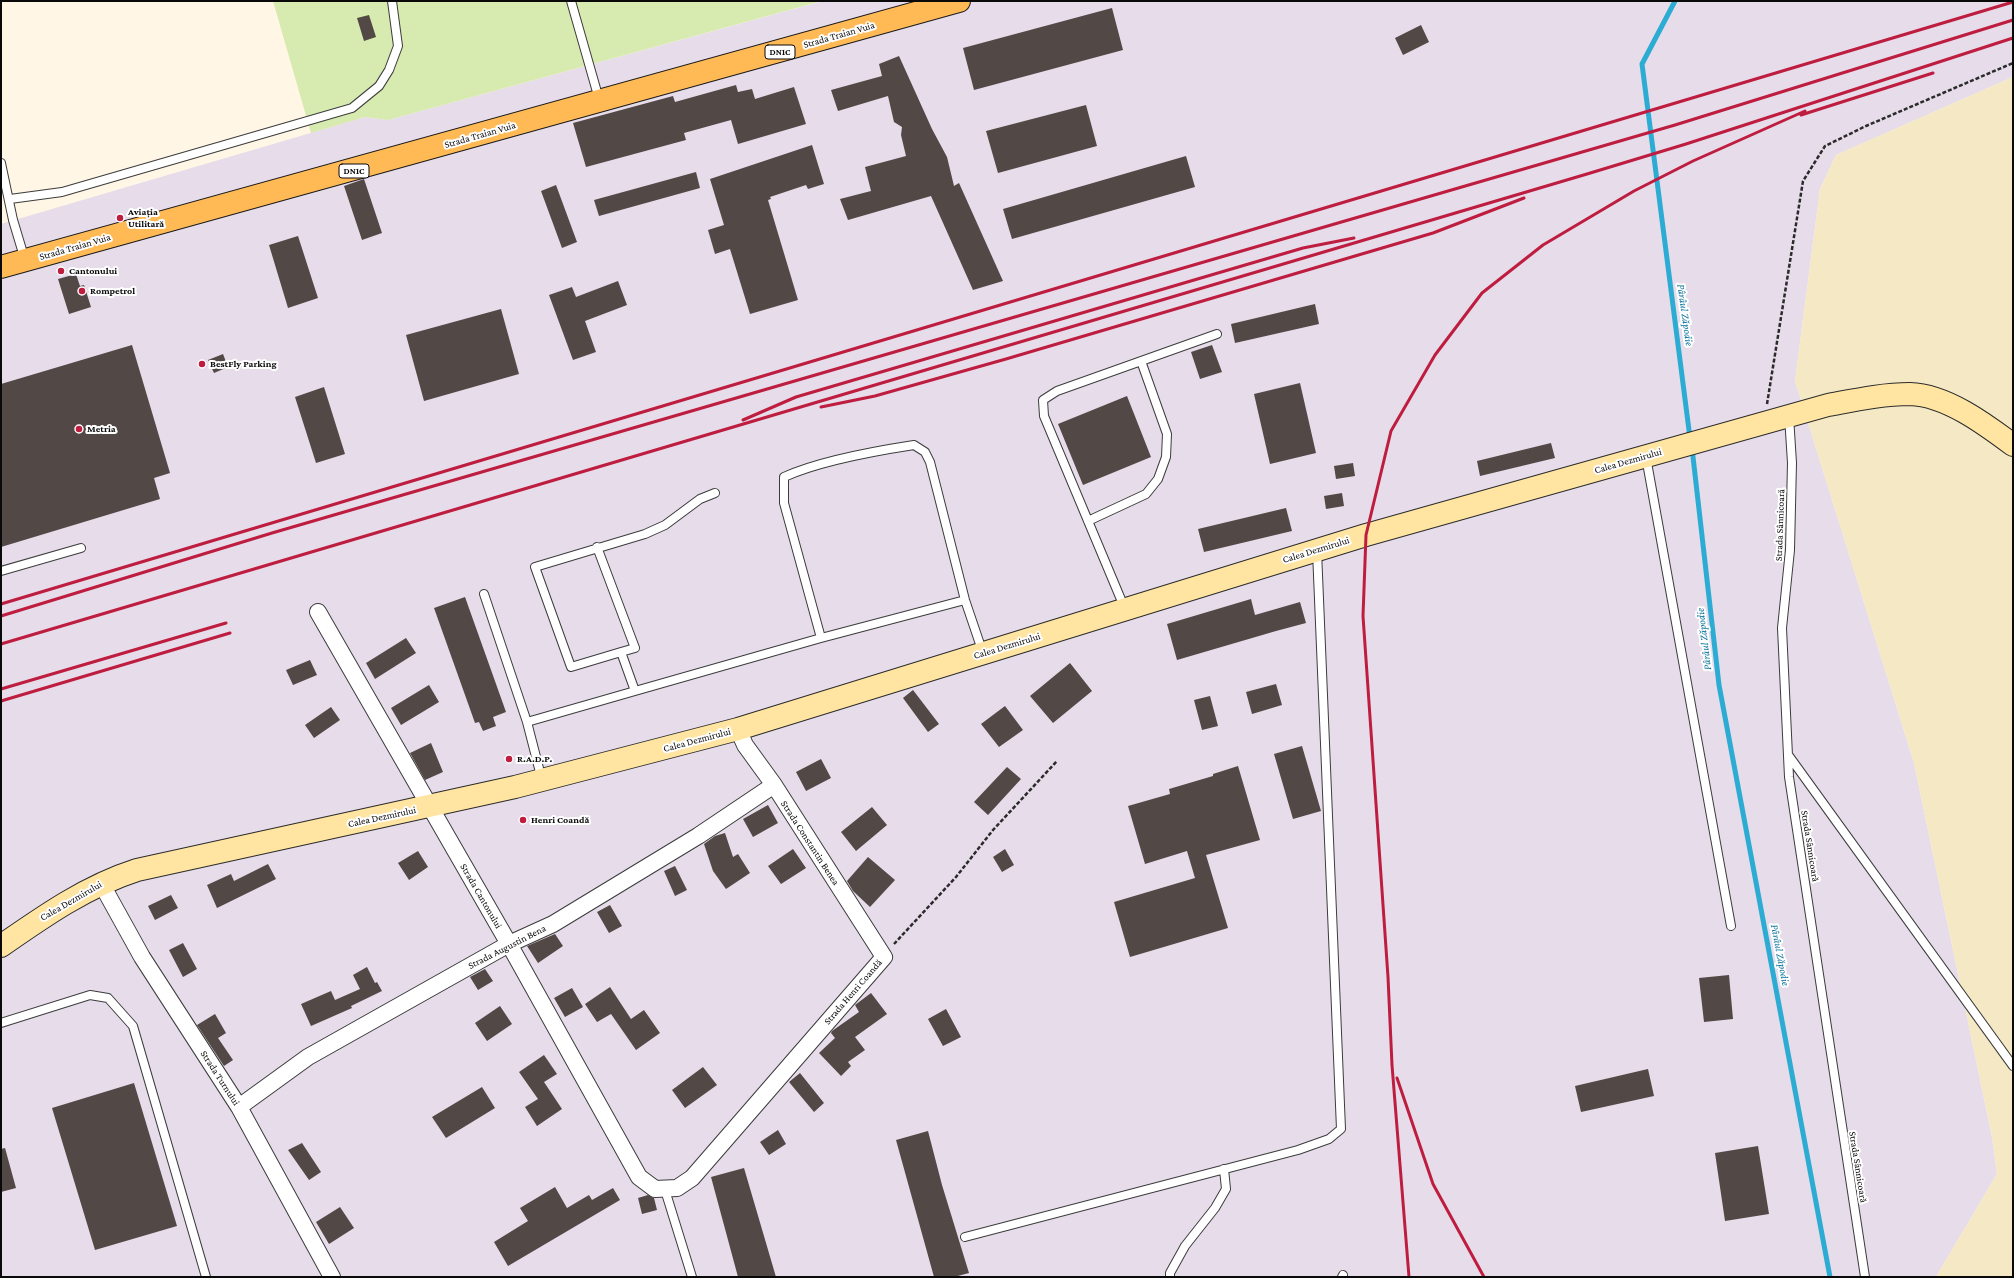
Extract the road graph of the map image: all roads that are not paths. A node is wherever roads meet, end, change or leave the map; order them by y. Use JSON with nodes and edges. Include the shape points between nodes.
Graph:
{"nodes":[{"id":1,"x":392,"y":1,"type":"edge"},
{"id":2,"x":571,"y":1,"type":"edge"},
{"id":3,"x":959,"y":1,"type":"edge"},
{"id":4,"x":600,"y":102,"type":"junction"},
{"id":5,"x":1,"y":164,"type":"edge"},
{"id":6,"x":10,"y":199,"type":"junction"},
{"id":7,"x":26,"y":261,"type":"junction"},
{"id":8,"x":1,"y":267,"type":"edge"},
{"id":9,"x":1217,"y":334,"type":"dead end"},
{"id":10,"x":1141,"y":361,"type":"junction"},
{"id":11,"x":1789,"y":415,"type":"junction"},
{"id":12,"x":2013,"y":445,"type":"edge"},
{"id":13,"x":1648,"y":455,"type":"junction"},
{"id":14,"x":715,"y":493,"type":"dead end"},
{"id":15,"x":1088,"y":521,"type":"junction"},
{"id":16,"x":597,"y":547,"type":"junction"},
{"id":17,"x":81,"y":548,"type":"dead end"},
{"id":18,"x":1317,"y":550,"type":"junction"},
{"id":19,"x":1,"y":571,"type":"edge"},
{"id":20,"x":484,"y":594,"type":"dead end"},
{"id":21,"x":965,"y":600,"type":"junction"},
{"id":22,"x":1126,"y":609,"type":"junction"},
{"id":23,"x":318,"y":612,"type":"dead end"},
{"id":24,"x":822,"y":638,"type":"junction"},
{"id":25,"x":621,"y":652,"type":"junction"},
{"id":26,"x":983,"y":654,"type":"junction"},
{"id":27,"x":634,"y":691,"type":"junction"},
{"id":28,"x":527,"y":722,"type":"junction"},
{"id":29,"x":738,"y":729,"type":"junction"},
{"id":30,"x":1788,"y":755,"type":"junction"},
{"id":31,"x":542,"y":780,"type":"junction"},
{"id":32,"x":774,"y":785,"type":"junction"},
{"id":33,"x":430,"y":807,"type":"junction"},
{"id":34,"x":101,"y":883,"type":"junction"},
{"id":35,"x":1731,"y":926,"type":"dead end"},
{"id":36,"x":509,"y":944,"type":"junction"},
{"id":37,"x":1,"y":946,"type":"edge"},
{"id":38,"x":884,"y":957,"type":"joint"},
{"id":39,"x":1,"y":1022,"type":"edge"},
{"id":40,"x":2013,"y":1066,"type":"edge"},
{"id":41,"x":239,"y":1107,"type":"junction"},
{"id":42,"x":1224,"y":1169,"type":"junction"},
{"id":43,"x":665,"y":1190,"type":"junction"},
{"id":44,"x":965,"y":1237,"type":"dead end"},
{"id":45,"x":206,"y":1277,"type":"edge"},
{"id":46,"x":332,"y":1277,"type":"edge"},
{"id":47,"x":692,"y":1277,"type":"edge"},
{"id":48,"x":1170,"y":1277,"type":"edge"},
{"id":49,"x":1865,"y":1277,"type":"edge"}],
"edges":[{"from":1,"to":6,"type":"lane","via":[[398,46],[389,70],[379,86],[352,108],[62,192]]},
{"from":2,"to":4,"type":"lane"},
{"from":3,"to":4,"type":"main road","name":"Strada Traian Vuia","number":"DN1C"},
{"from":4,"to":7,"type":"main road","name":"Strada Traian Vuia","number":"DN1C"},
{"from":5,"to":6,"type":"lane"},
{"from":6,"to":7,"type":"lane","via":[[13,220]]},
{"from":7,"to":8,"type":"main road","name":"Strada Traian Vuia","number":"DN1C"},
{"from":9,"to":10,"type":"lane"},
{"from":10,"to":15,"type":"lane","via":[[1167,434],[1166,457],[1158,479],[1146,494]]},
{"from":10,"to":15,"type":"lane","via":[[1058,391],[1043,400],[1044,416]]},
{"from":11,"to":12,"type":"main road","name":"Calea Dezmirului","via":[[1871,397],[1911,394],[1943,401]]},
{"from":11,"to":13,"type":"main road","name":"Calea Dezmirului"},
{"from":11,"to":30,"type":"lane","name":"Strada Sânnicoară","via":[[1792,463],[1790,550],[1782,628]]},
{"from":13,"to":18,"type":"main road","name":"Calea Dezmirului"},
{"from":13,"to":35,"type":"lane"},
{"from":14,"to":16,"type":"lane","via":[[700,499],[665,525],[645,534]]},
{"from":15,"to":22,"type":"lane"},
{"from":16,"to":25,"type":"lane","via":[[635,648]]},
{"from":16,"to":25,"type":"lane","via":[[535,567],[571,666]]},
{"from":17,"to":19,"type":"lane"},
{"from":18,"to":22,"type":"main road","name":"Calea Dezmirului"},
{"from":18,"to":42,"type":"lane","via":[[1341,1129],[1329,1139],[1298,1150]]},
{"from":20,"to":28,"type":"lane"},
{"from":21,"to":24,"type":"lane"},
{"from":21,"to":24,"type":"lane","via":[[930,462],[925,452],[914,445],[800,470],[784,478],[784,503]]},
{"from":21,"to":26,"type":"lane"},
{"from":22,"to":26,"type":"main road","name":"Calea Dezmirului"},
{"from":23,"to":33,"type":"street","name":"Strada Cantonului"},
{"from":24,"to":27,"type":"lane"},
{"from":25,"to":27,"type":"lane"},
{"from":26,"to":29,"type":"main road","name":"Calea Dezmirului"},
{"from":27,"to":28,"type":"lane"},
{"from":28,"to":31,"type":"lane"},
{"from":29,"to":31,"type":"main road","name":"Calea Dezmirului"},
{"from":29,"to":32,"type":"street","name":"Strada Constantin Benea","via":[[745,745]]},
{"from":30,"to":40,"type":"lane"},
{"from":30,"to":49,"type":"lane","name":"Strada Sânnicoară","via":[[1789,777]]},
{"from":31,"to":33,"type":"main road","name":"Calea Dezmirului"},
{"from":32,"to":36,"type":"street","name":"Strada Augustin Bena","via":[[698,836],[553,924]]},
{"from":32,"to":38,"type":"street","name":"Strada Constantin Benea"},
{"from":33,"to":34,"type":"main road","name":"Calea Dezmirului","via":[[137,870]]},
{"from":33,"to":36,"type":"street","name":"Strada Cantonului"},
{"from":34,"to":37,"type":"main road","name":"Calea Dezmirului"},
{"from":34,"to":41,"type":"street","name":"Strada Turnului","via":[[142,957]]},
{"from":36,"to":41,"type":"street","name":"Strada Augustin Bena","via":[[308,1057]]},
{"from":36,"to":43,"type":"street","name":"Strada Cantonului","via":[[639,1177],[655,1189]]},
{"from":38,"to":43,"type":"street","name":"Strada Henri Coandă","via":[[692,1178],[677,1188]]},
{"from":39,"to":45,"type":"lane","via":[[90,995],[108,998],[133,1026]]},
{"from":41,"to":46,"type":"street","name":"Strada Turnului"},
{"from":42,"to":44,"type":"lane"},
{"from":42,"to":48,"type":"lane","via":[[1226,1189],[1215,1208],[1185,1246]]},
{"from":43,"to":47,"type":"lane"}]}
